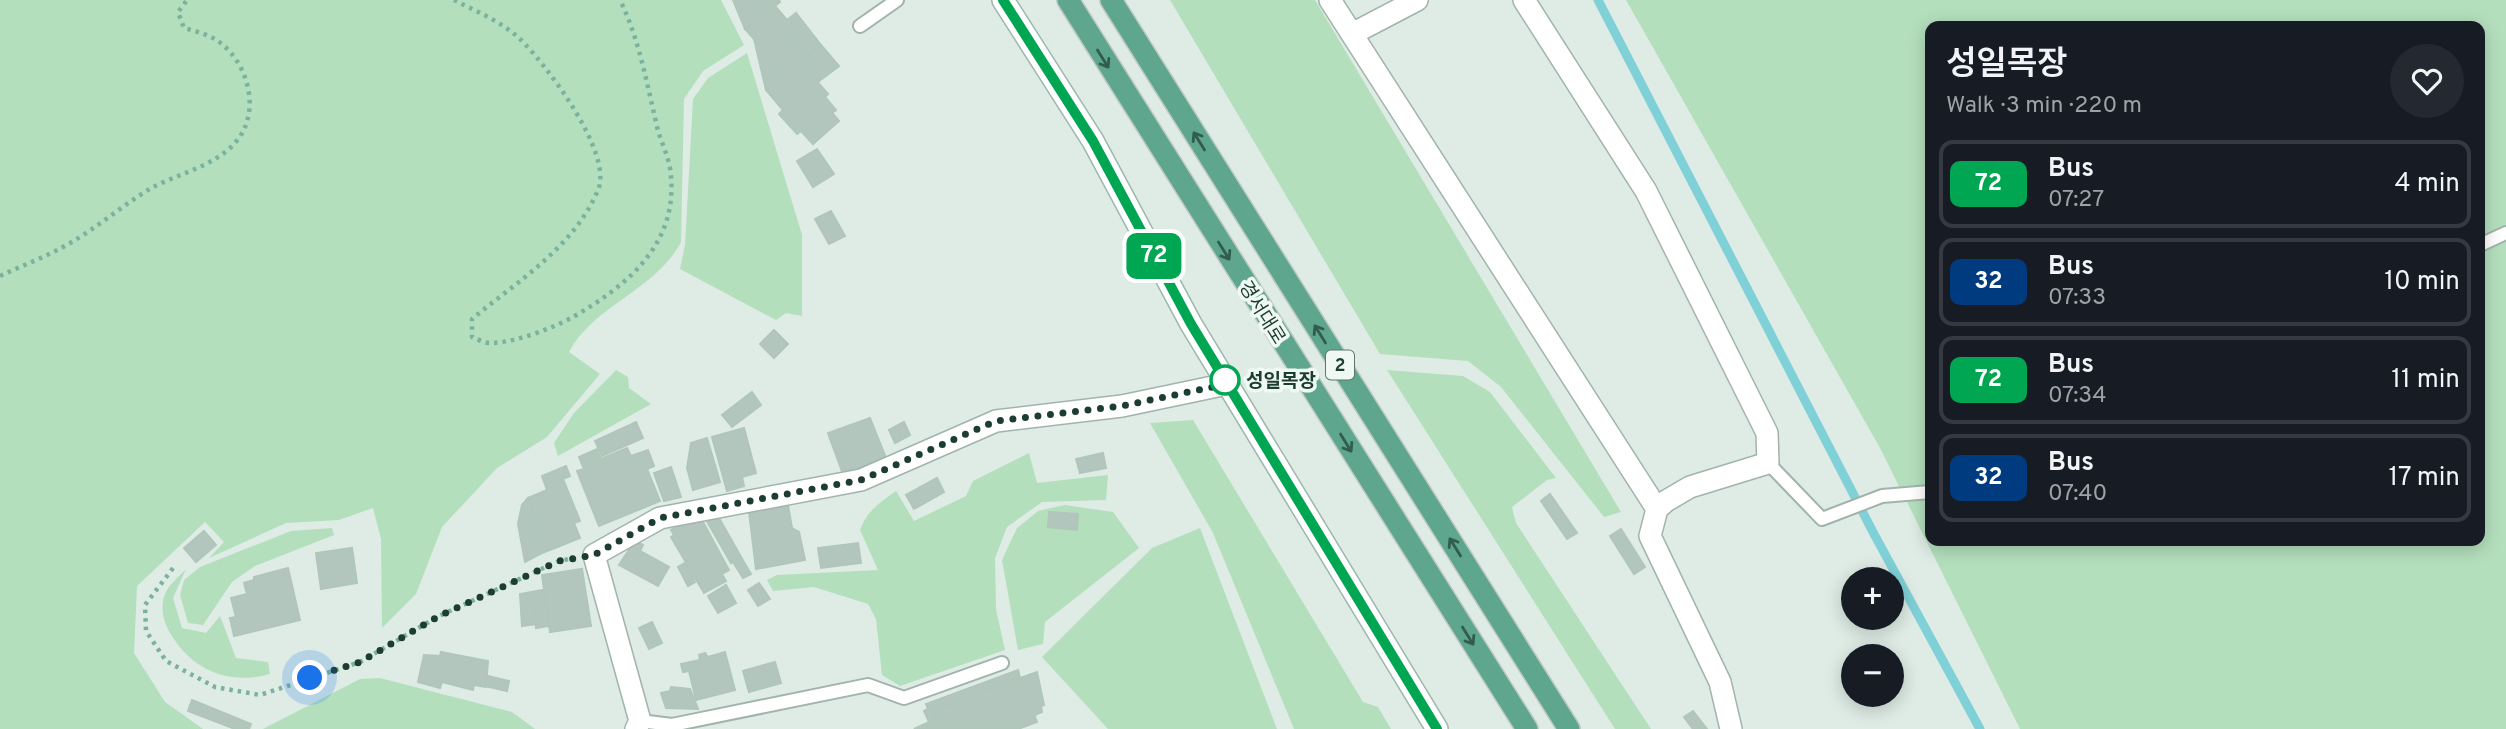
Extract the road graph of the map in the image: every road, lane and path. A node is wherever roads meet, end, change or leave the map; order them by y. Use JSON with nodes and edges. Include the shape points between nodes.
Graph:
{"nodes":[{"id":1,"x":187,"y":0,"type":"edge"},
{"id":2,"x":454,"y":0,"type":"edge"},
{"id":3,"x":620,"y":0,"type":"edge"},
{"id":4,"x":897,"y":0,"type":"edge"},
{"id":5,"x":1003,"y":0,"type":"edge"},
{"id":6,"x":1068,"y":0,"type":"edge"},
{"id":7,"x":1111,"y":0,"type":"edge"},
{"id":8,"x":1330,"y":0,"type":"edge"},
{"id":9,"x":1417,"y":0,"type":"edge"},
{"id":10,"x":1524,"y":0,"type":"edge"},
{"id":11,"x":860,"y":26,"type":"dead end"},
{"id":12,"x":1352,"y":34,"type":"junction"},
{"id":13,"x":2506,"y":233,"type":"edge"},
{"id":14,"x":2485,"y":243,"type":"edge"},
{"id":15,"x":0,"y":276,"type":"edge"},
{"id":16,"x":1227,"y":384,"type":"junction"},
{"id":17,"x":1769,"y":463,"type":"junction"},
{"id":18,"x":1925,"y":492,"type":"edge"},
{"id":19,"x":1657,"y":509,"type":"junction"},
{"id":20,"x":594,"y":555,"type":"junction"},
{"id":21,"x":173,"y":568,"type":"dead end"},
{"id":22,"x":1002,"y":663,"type":"dead end"},
{"id":23,"x":638,"y":725,"type":"edge"},
{"id":24,"x":1437,"y":729,"type":"edge"},
{"id":25,"x":1527,"y":729,"type":"edge"},
{"id":26,"x":1569,"y":729,"type":"edge"},
{"id":27,"x":1731,"y":729,"type":"edge"}],
"edges":[{"from":1,"to":15,"type":"path","via":[[178,12],[184,28],[223,45],[250,90],[251,110],[241,137],[212,160],[150,189],[64,246]]},
{"from":2,"to":3,"type":"path","via":[[501,24],[531,52],[578,114],[597,156],[600,186],[583,220],[566,240],[472,318],[471,337],[490,344],[582,312],[627,279],[666,231],[669,165],[645,71]]},
{"from":4,"to":11,"type":"lane"},
{"from":5,"to":16,"type":"street","via":[[1093,141]]},
{"from":6,"to":25,"type":"main road","name":"경서대로","number":"2","one_way":true},
{"from":26,"to":7,"type":"main road","name":"경서대로","number":"2","one_way":true},
{"from":8,"to":12,"type":"street"},
{"from":9,"to":12,"type":"street"},
{"from":10,"to":17,"type":"street","via":[[1646,191],[1767,433]]},
{"from":12,"to":19,"type":"street"},
{"from":13,"to":14,"type":"lane"},
{"from":16,"to":20,"type":"street","via":[[1122,406],[996,421],[861,480],[660,518]]},
{"from":16,"to":24,"type":"street"},
{"from":17,"to":18,"type":"lane","via":[[1822,519],[1882,496]]},
{"from":17,"to":19,"type":"street","via":[[1690,487]]},
{"from":19,"to":27,"type":"street","via":[[1650,536],[1720,682]]},
{"from":20,"to":21,"type":"path","via":[[559,561],[439,616],[360,662],[260,695],[215,687],[166,661],[146,631],[145,605]]},
{"from":20,"to":23,"type":"street"},
{"from":22,"to":23,"type":"lane","via":[[904,698],[868,685],[672,724]]}]}
